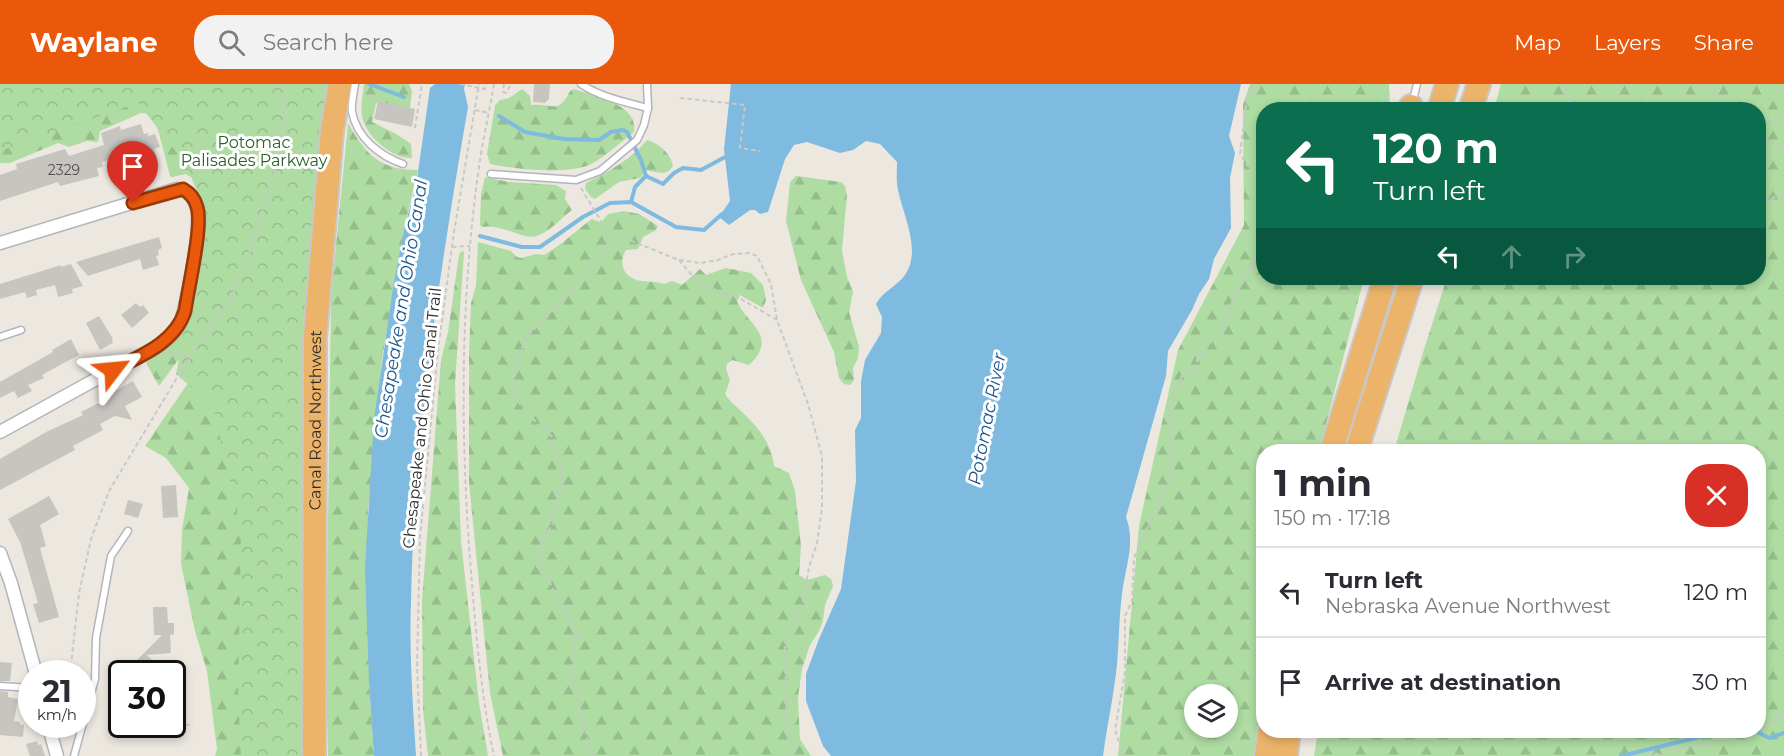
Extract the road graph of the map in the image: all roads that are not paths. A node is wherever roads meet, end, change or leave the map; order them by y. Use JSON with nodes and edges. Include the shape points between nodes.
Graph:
{"nodes":[{"id":1,"x":581,"y":84,"type":"edge"},
{"id":2,"x":647,"y":84,"type":"edge"},
{"id":3,"x":1417,"y":84,"type":"edge"},
{"id":4,"x":1447,"y":84,"type":"edge"},
{"id":5,"x":1479,"y":84,"type":"edge"},
{"id":6,"x":350,"y":85,"type":"edge"},
{"id":7,"x":1412,"y":102,"type":"edge"},
{"id":8,"x":1441,"y":102,"type":"edge"},
{"id":9,"x":1473,"y":102,"type":"edge"},
{"id":10,"x":648,"y":108,"type":"junction"},
{"id":11,"x":403,"y":164,"type":"dead end"},
{"id":12,"x":491,"y":174,"type":"dead end"},
{"id":13,"x":0,"y":243,"type":"edge"},
{"id":14,"x":1383,"y":285,"type":"edge"},
{"id":15,"x":1410,"y":285,"type":"edge"},
{"id":16,"x":21,"y":330,"type":"dead end"},
{"id":17,"x":0,"y":337,"type":"edge"},
{"id":18,"x":0,"y":432,"type":"edge"},
{"id":19,"x":1333,"y":444,"type":"edge"},
{"id":20,"x":1359,"y":444,"type":"edge"},
{"id":21,"x":128,"y":531,"type":"dead end"},
{"id":22,"x":0,"y":553,"type":"edge"},
{"id":23,"x":32,"y":660,"type":"edge"},
{"id":24,"x":0,"y":686,"type":"edge"},
{"id":25,"x":18,"y":687,"type":"edge"},
{"id":26,"x":52,"y":738,"type":"edge"},
{"id":27,"x":1269,"y":738,"type":"edge"},
{"id":28,"x":1288,"y":738,"type":"edge"},
{"id":29,"x":57,"y":756,"type":"edge"},
{"id":30,"x":74,"y":756,"type":"edge"},
{"id":31,"x":314,"y":756,"type":"edge"},
{"id":32,"x":1266,"y":756,"type":"edge"},
{"id":33,"x":1286,"y":756,"type":"edge"}],
"edges":[{"from":1,"to":10,"type":"lane"},
{"from":2,"to":10,"type":"lane"},
{"from":3,"to":7,"type":"lane"},
{"from":4,"to":8,"type":"highway"},
{"from":5,"to":9,"type":"highway"},
{"from":6,"to":11,"type":"lane","via":[[357,126],[375,149]]},
{"from":6,"to":31,"type":"highway","name":"Canal Road Northwest","via":[[333,131],[315,339]]},
{"from":10,"to":12,"type":"lane","via":[[637,140],[600,171],[576,180]]},
{"from":13,"to":18,"type":"street","via":[[177,189],[187,192],[198,208],[199,225],[185,311],[176,329],[151,349]]},
{"from":14,"to":19,"type":"highway"},
{"from":15,"to":20,"type":"highway"},
{"from":16,"to":17,"type":"lane"},
{"from":21,"to":30,"type":"lane","via":[[111,556],[96,638],[95,679]]},
{"from":22,"to":23,"type":"street"},
{"from":24,"to":25,"type":"lane"},
{"from":26,"to":29,"type":"street"},
{"from":27,"to":32,"type":"highway"},
{"from":28,"to":33,"type":"highway"}]}
